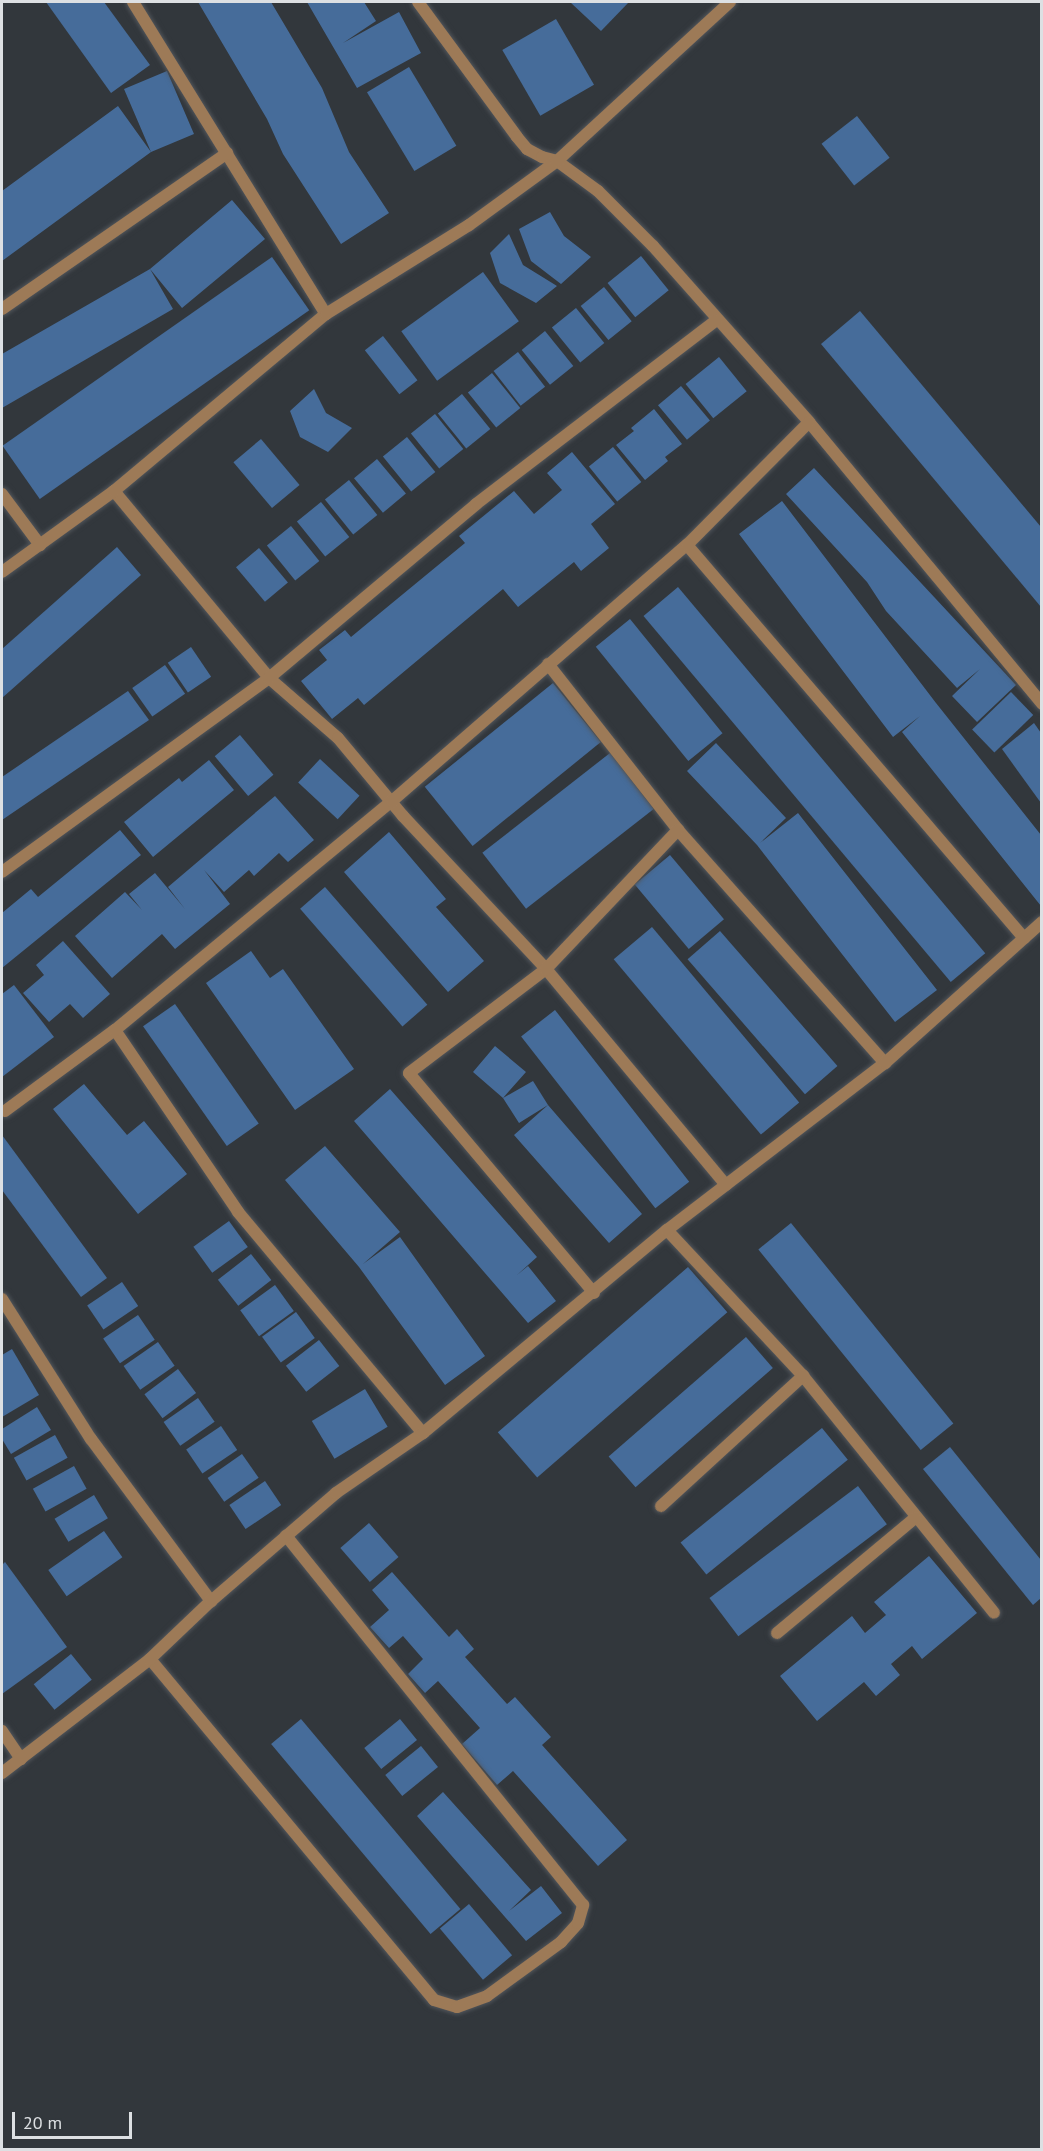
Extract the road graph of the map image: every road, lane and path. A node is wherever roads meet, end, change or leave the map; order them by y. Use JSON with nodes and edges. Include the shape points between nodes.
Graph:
{"nodes":[{"id":1,"x":133,"y":2,"type":"edge"},
{"id":2,"x":418,"y":2,"type":"edge"},
{"id":3,"x":730,"y":2,"type":"edge"},
{"id":4,"x":227,"y":153,"type":"junction"},
{"id":5,"x":557,"y":161,"type":"junction"},
{"id":6,"x":2,"y":309,"type":"edge"},
{"id":7,"x":326,"y":314,"type":"junction"},
{"id":8,"x":717,"y":320,"type":"junction"},
{"id":9,"x":809,"y":422,"type":"junction"},
{"id":10,"x":114,"y":491,"type":"junction"},
{"id":11,"x":2,"y":494,"type":"edge"},
{"id":12,"x":40,"y":545,"type":"junction"},
{"id":13,"x":687,"y":545,"type":"junction"},
{"id":14,"x":2,"y":572,"type":"edge"},
{"id":15,"x":548,"y":664,"type":"junction"},
{"id":16,"x":269,"y":678,"type":"junction"},
{"id":17,"x":1041,"y":704,"type":"edge"},
{"id":18,"x":392,"y":801,"type":"junction"},
{"id":19,"x":678,"y":830,"type":"junction"},
{"id":20,"x":2,"y":872,"type":"edge"},
{"id":21,"x":1041,"y":922,"type":"edge"},
{"id":22,"x":1024,"y":938,"type":"junction"},
{"id":23,"x":546,"y":969,"type":"junction"},
{"id":24,"x":115,"y":1030,"type":"junction"},
{"id":25,"x":885,"y":1063,"type":"junction"},
{"id":26,"x":5,"y":1111,"type":"dead end"},
{"id":27,"x":726,"y":1185,"type":"junction"},
{"id":28,"x":667,"y":1230,"type":"junction"},
{"id":29,"x":594,"y":1293,"type":"junction"},
{"id":30,"x":2,"y":1299,"type":"edge"},
{"id":31,"x":803,"y":1376,"type":"junction"},
{"id":32,"x":423,"y":1433,"type":"junction"},
{"id":33,"x":661,"y":1506,"type":"dead end"},
{"id":34,"x":915,"y":1518,"type":"junction"},
{"id":35,"x":286,"y":1536,"type":"junction"},
{"id":36,"x":211,"y":1601,"type":"junction"},
{"id":37,"x":994,"y":1613,"type":"dead end"},
{"id":38,"x":777,"y":1633,"type":"dead end"},
{"id":39,"x":150,"y":1659,"type":"junction"},
{"id":40,"x":2,"y":1731,"type":"edge"},
{"id":41,"x":21,"y":1759,"type":"junction"},
{"id":42,"x":2,"y":1773,"type":"edge"}],
"edges":[{"from":1,"to":4,"type":"street"},
{"from":2,"to":5,"type":"street","via":[[527,149]]},
{"from":3,"to":5,"type":"street"},
{"from":4,"to":6,"type":"street"},
{"from":4,"to":7,"type":"street"},
{"from":5,"to":7,"type":"street","via":[[469,225]]},
{"from":5,"to":8,"type":"street","via":[[598,191],[653,246]]},
{"from":7,"to":10,"type":"street"},
{"from":8,"to":9,"type":"street"},
{"from":8,"to":16,"type":"street","via":[[476,504]]},
{"from":9,"to":13,"type":"street"},
{"from":9,"to":17,"type":"street"},
{"from":10,"to":12,"type":"street"},
{"from":10,"to":16,"type":"street"},
{"from":11,"to":12,"type":"street"},
{"from":12,"to":14,"type":"street"},
{"from":13,"to":15,"type":"street"},
{"from":13,"to":22,"type":"street"},
{"from":15,"to":18,"type":"street"},
{"from":15,"to":19,"type":"street"},
{"from":16,"to":18,"type":"street","via":[[338,738]]},
{"from":16,"to":20,"type":"street"},
{"from":18,"to":23,"type":"street"},
{"from":18,"to":24,"type":"street"},
{"from":19,"to":23,"type":"street"},
{"from":19,"to":25,"type":"street"},
{"from":21,"to":22,"type":"street"},
{"from":22,"to":25,"type":"street"},
{"from":23,"to":27,"type":"street"},
{"from":23,"to":29,"type":"street","via":[[409,1073]]},
{"from":24,"to":26,"type":"street"},
{"from":24,"to":32,"type":"street","via":[[238,1212]]},
{"from":25,"to":27,"type":"street"},
{"from":27,"to":28,"type":"street"},
{"from":28,"to":29,"type":"street"},
{"from":28,"to":31,"type":"street"},
{"from":29,"to":32,"type":"street"},
{"from":30,"to":36,"type":"street","via":[[91,1439]]},
{"from":31,"to":33,"type":"street"},
{"from":31,"to":34,"type":"street"},
{"from":32,"to":35,"type":"street","via":[[336,1493]]},
{"from":34,"to":37,"type":"street"},
{"from":34,"to":38,"type":"street"},
{"from":35,"to":36,"type":"street"},
{"from":35,"to":39,"type":"street","via":[[583,1905],[578,1923],[561,1942],[486,1996],[457,2007],[435,2000]]},
{"from":36,"to":39,"type":"street"},
{"from":39,"to":41,"type":"street"},
{"from":40,"to":41,"type":"street"},
{"from":41,"to":42,"type":"street"}]}
